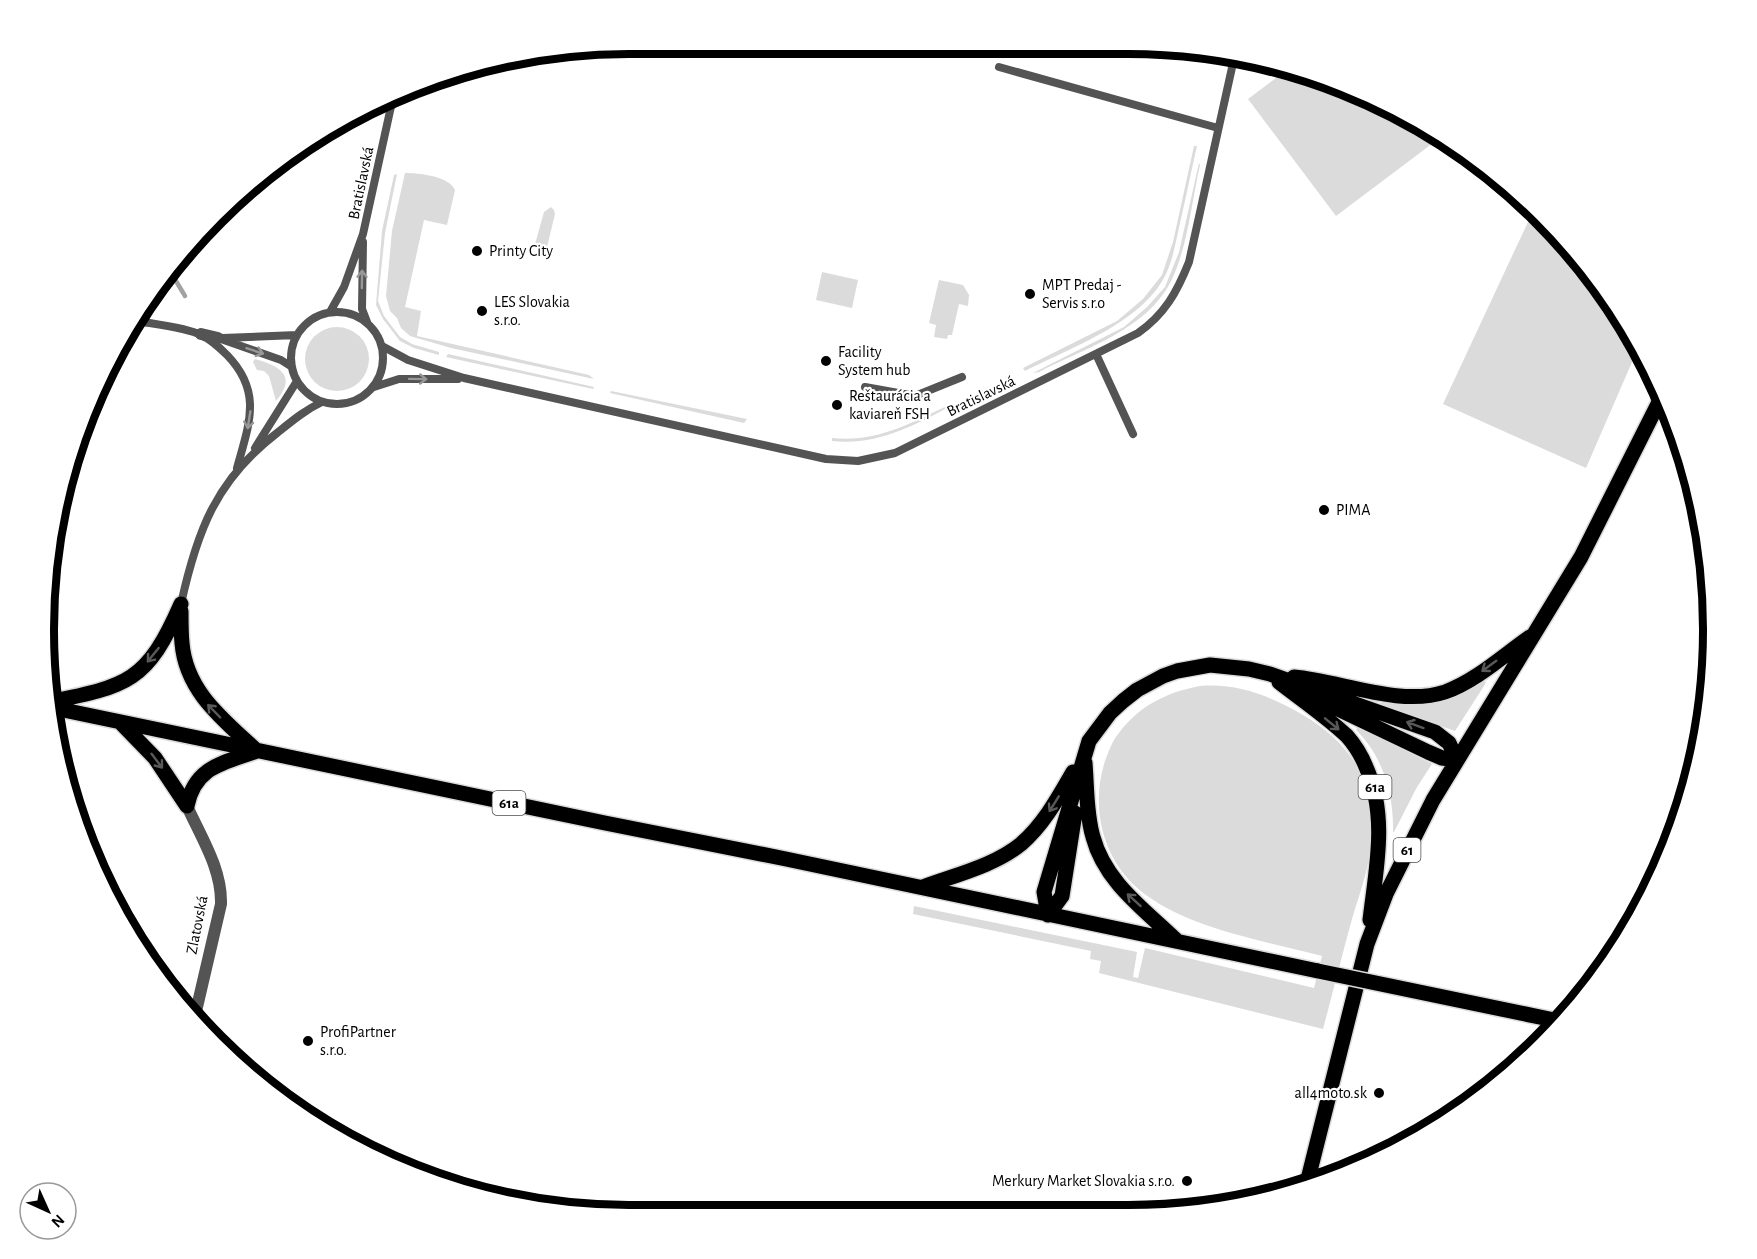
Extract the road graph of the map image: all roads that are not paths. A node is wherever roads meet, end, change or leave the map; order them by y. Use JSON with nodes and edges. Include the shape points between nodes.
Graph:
{"nodes":[{"id":1,"x":1233,"y":64,"type":"edge"},
{"id":2,"x":999,"y":68,"type":"dead end"},
{"id":3,"x":391,"y":106,"type":"edge"},
{"id":4,"x":1218,"y":128,"type":"junction"},
{"id":5,"x":363,"y":234,"type":"junction"},
{"id":6,"x":330,"y":312,"type":"junction"},
{"id":7,"x":143,"y":322,"type":"edge"},
{"id":8,"x":367,"y":322,"type":"junction"},
{"id":9,"x":201,"y":334,"type":"junction"},
{"id":10,"x":297,"y":335,"type":"junction"},
{"id":11,"x":218,"y":338,"type":"junction"},
{"id":12,"x":382,"y":346,"type":"junction"},
{"id":13,"x":1096,"y":354,"type":"junction"},
{"id":14,"x":292,"y":367,"type":"junction"},
{"id":15,"x":962,"y":377,"type":"dead end"},
{"id":16,"x":464,"y":378,"type":"junction"},
{"id":17,"x":297,"y":381,"type":"junction"},
{"id":18,"x":374,"y":387,"type":"junction"},
{"id":19,"x":866,"y":387,"type":"dead end"},
{"id":20,"x":322,"y":402,"type":"junction"},
{"id":21,"x":1657,"y":405,"type":"edge"},
{"id":22,"x":1133,"y":434,"type":"dead end"},
{"id":23,"x":253,"y":452,"type":"junction"},
{"id":24,"x":237,"y":469,"type":"junction"},
{"id":25,"x":181,"y":604,"type":"junction"},
{"id":26,"x":1537,"y":632,"type":"junction"},
{"id":27,"x":1270,"y":674,"type":"junction"},
{"id":28,"x":58,"y":700,"type":"edge"},
{"id":29,"x":60,"y":709,"type":"edge"},
{"id":30,"x":120,"y":722,"type":"junction"},
{"id":31,"x":257,"y":751,"type":"junction"},
{"id":32,"x":1084,"y":754,"type":"junction"},
{"id":33,"x":1457,"y":760,"type":"junction"},
{"id":34,"x":187,"y":806,"type":"junction"},
{"id":35,"x":923,"y":887,"type":"junction"},
{"id":36,"x":1048,"y":915,"type":"junction"},
{"id":37,"x":1176,"y":940,"type":"junction"},
{"id":38,"x":1367,"y":944,"type":"junction"},
{"id":39,"x":197,"y":1009,"type":"edge"},
{"id":40,"x":1549,"y":1020,"type":"edge"},
{"id":41,"x":1309,"y":1175,"type":"edge"}],
"edges":[{"from":1,"to":4,"type":"lane","name":"Bratislavská"},
{"from":2,"to":4,"type":"lane"},
{"from":3,"to":5,"type":"lane","name":"Bratislavská"},
{"from":4,"to":13,"type":"lane","name":"Bratislavská","via":[[1189,262],[1179,288],[1156,320]]},
{"from":5,"to":6,"type":"lane","via":[[344,287]]},
{"from":8,"to":5,"type":"lane","one_way":true,"via":[[362,309]]},
{"from":6,"to":8,"type":"lane","via":[[350,314]]},
{"from":6,"to":10,"type":"lane","via":[[311,320]]},
{"from":7,"to":9,"type":"lane"},
{"from":8,"to":12,"type":"lane"},
{"from":9,"to":11,"type":"street"},
{"from":9,"to":24,"type":"lane","one_way":true,"via":[[233,361],[249,392],[250,417]]},
{"from":10,"to":11,"type":"lane"},
{"from":10,"to":14,"type":"lane"},
{"from":11,"to":14,"type":"lane","one_way":true},
{"from":12,"to":16,"type":"lane","via":[[408,360]]},
{"from":12,"to":18,"type":"lane","via":[[381,374]]},
{"from":13,"to":16,"type":"lane","name":"Bratislavská","via":[[895,453],[858,461],[826,459]]},
{"from":13,"to":22,"type":"lane"},
{"from":14,"to":17,"type":"lane"},
{"from":15,"to":19,"type":"lane","via":[[915,396]]},
{"from":18,"to":16,"type":"lane","one_way":true,"via":[[399,380]]},
{"from":17,"to":20,"type":"lane"},
{"from":17,"to":23,"type":"lane"},
{"from":18,"to":20,"type":"lane","via":[[357,400]]},
{"from":20,"to":23,"type":"lane","via":[[300,414]]},
{"from":21,"to":26,"type":"main road","number":"61","via":[[1581,558]]},
{"from":23,"to":24,"type":"lane"},
{"from":24,"to":25,"type":"lane","via":[[201,531]]},
{"from":25,"to":28,"type":"main road","one_way":true,"via":[[156,653],[138,673],[118,685]]},
{"from":31,"to":25,"type":"main road","one_way":true,"via":[[196,690],[182,645]]},
{"from":26,"to":27,"type":"main road","number":"61a","one_way":true,"via":[[1472,678],[1444,692],[1394,695],[1320,679]]},
{"from":26,"to":33,"type":"main road","number":"61"},
{"from":27,"to":32,"type":"main road","number":"61a","via":[[1210,665],[1163,676],[1137,690],[1110,713]]},
{"from":27,"to":33,"type":"main road","number":"61a","via":[[1428,752]]},
{"from":33,"to":27,"type":"main road","number":"61a","one_way":true,"via":[[1449,743],[1435,732]]},
{"from":27,"to":38,"type":"main road","number":"61a","one_way":true,"via":[[1348,737],[1374,786],[1379,836]]},
{"from":29,"to":30,"type":"main road","number":"61a"},
{"from":30,"to":31,"type":"main road","number":"61a"},
{"from":30,"to":34,"type":"main road","one_way":true,"via":[[155,758]]},
{"from":31,"to":34,"type":"main road","via":[[215,766],[200,776],[190,790]]},
{"from":31,"to":35,"type":"main road","number":"61a"},
{"from":32,"to":35,"type":"main road","number":"61a","one_way":true,"via":[[1051,809],[1020,845],[980,866]]},
{"from":32,"to":36,"type":"main road","number":"61a","via":[[1062,896]]},
{"from":37,"to":32,"type":"main road","one_way":true,"via":[[1127,894],[1105,866],[1091,829]]},
{"from":33,"to":38,"type":"main road","number":"61","via":[[1407,849]]},
{"from":34,"to":39,"type":"street","name":"Zlatovská","via":[[212,859],[221,890]]},
{"from":35,"to":36,"type":"main road","number":"61a"},
{"from":36,"to":37,"type":"main road","number":"61a"},
{"from":37,"to":40,"type":"main road","number":"61a","bridge":true},
{"from":38,"to":41,"type":"main road","number":"61"}]}
